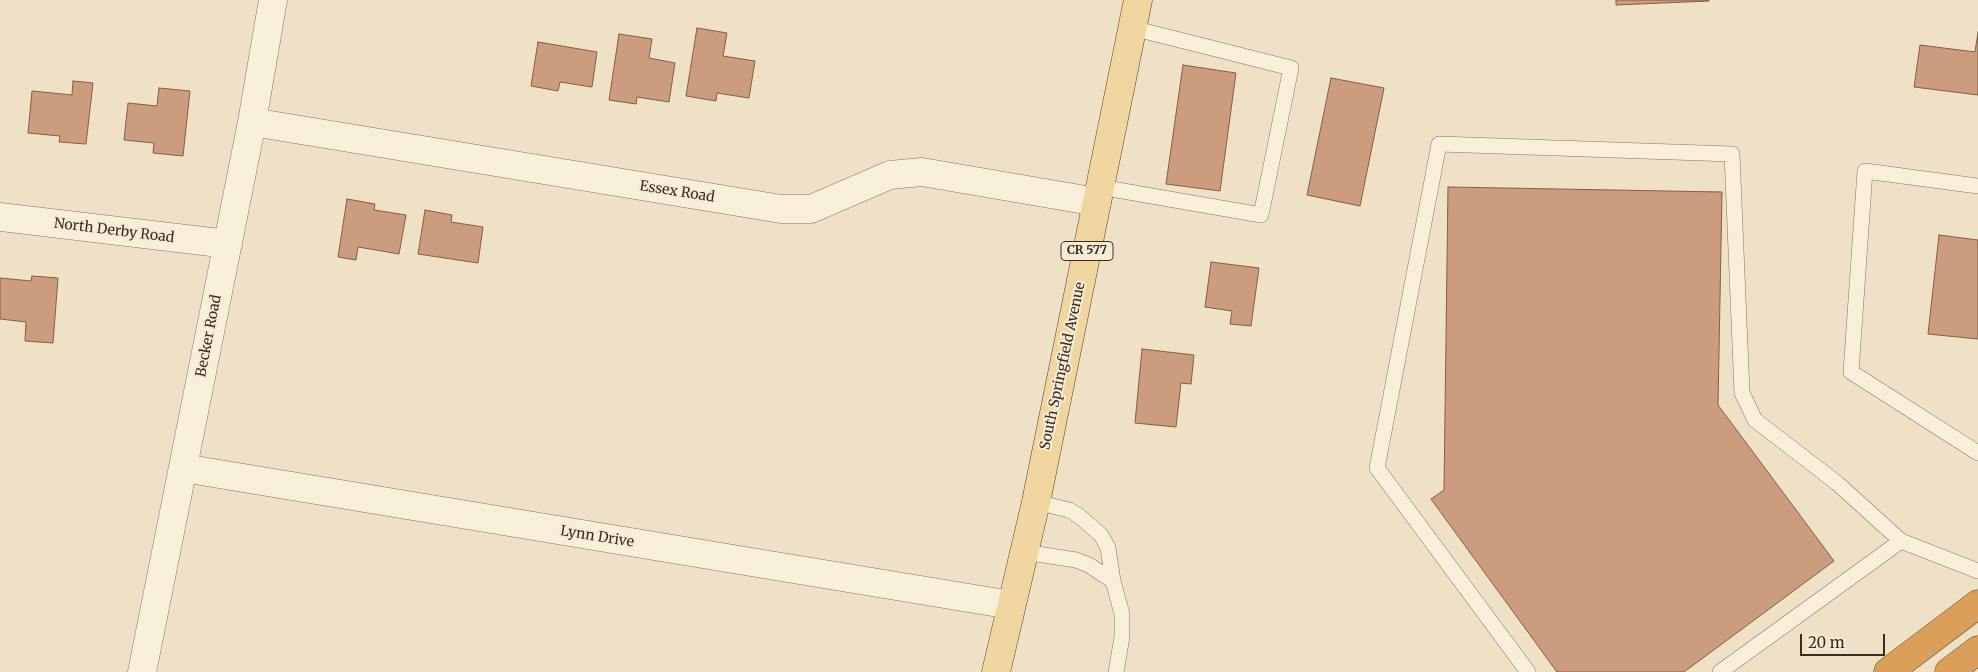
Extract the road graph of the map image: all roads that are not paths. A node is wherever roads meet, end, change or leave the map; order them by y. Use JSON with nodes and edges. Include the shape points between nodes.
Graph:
{"nodes":[{"id":1,"x":273,"y":0,"type":"edge"},
{"id":2,"x":1138,"y":0,"type":"edge"},
{"id":3,"x":1132,"y":28,"type":"junction"},
{"id":4,"x":252,"y":122,"type":"junction"},
{"id":5,"x":1978,"y":186,"type":"edge"},
{"id":6,"x":1098,"y":194,"type":"junction"},
{"id":7,"x":0,"y":217,"type":"edge"},
{"id":8,"x":228,"y":244,"type":"junction"},
{"id":9,"x":1978,"y":453,"type":"edge"},
{"id":10,"x":183,"y":468,"type":"junction"},
{"id":11,"x":1036,"y":502,"type":"junction"},
{"id":12,"x":1901,"y":541,"type":"junction"},
{"id":13,"x":1024,"y":552,"type":"junction"},
{"id":14,"x":1978,"y":571,"type":"edge"},
{"id":15,"x":1113,"y":581,"type":"junction"},
{"id":16,"x":1978,"y":604,"type":"edge"},
{"id":17,"x":1011,"y":605,"type":"junction"},
{"id":18,"x":1978,"y":650,"type":"edge"},
{"id":19,"x":142,"y":672,"type":"edge"},
{"id":20,"x":996,"y":672,"type":"edge"},
{"id":21,"x":1116,"y":672,"type":"edge"},
{"id":22,"x":1528,"y":672,"type":"edge"},
{"id":23,"x":1720,"y":672,"type":"edge"},
{"id":24,"x":1888,"y":672,"type":"edge"},
{"id":25,"x":1948,"y":672,"type":"edge"}],
"edges":[{"from":1,"to":4,"type":"street","name":"Becker Road"},
{"from":2,"to":3,"type":"main road","name":"South Springfield Avenue","number":"CR 577"},
{"from":3,"to":6,"type":"main road","name":"South Springfield Avenue","number":"CR 577"},
{"from":3,"to":6,"type":"lane","via":[[1291,68],[1261,215]]},
{"from":4,"to":6,"type":"street","name":"Essex Road","via":[[781,209],[811,209],[890,174],[922,172]]},
{"from":4,"to":8,"type":"street","name":"Becker Road"},
{"from":5,"to":9,"type":"lane","via":[[1865,171],[1851,372]]},
{"from":6,"to":11,"type":"main road","name":"South Springfield Avenue","number":"CR 577"},
{"from":7,"to":8,"type":"street","name":"North Derby Road"},
{"from":8,"to":10,"type":"street","name":"Becker Road"},
{"from":10,"to":17,"type":"street","name":"Lynn Drive"},
{"from":10,"to":19,"type":"street","name":"Becker Road"},
{"from":11,"to":13,"type":"main road","name":"South Springfield Avenue","number":"CR 577"},
{"from":11,"to":15,"type":"lane","via":[[1069,510],[1095,530],[1108,548]]},
{"from":12,"to":14,"type":"lane"},
{"from":12,"to":22,"type":"lane","via":[[1837,483],[1755,420],[1742,392],[1732,154],[1439,144],[1377,468]]},
{"from":12,"to":23,"type":"lane"},
{"from":13,"to":15,"type":"lane","via":[[1076,560]]},
{"from":13,"to":17,"type":"main road","name":"South Springfield Avenue","number":"CR 577"},
{"from":15,"to":21,"type":"lane","via":[[1122,614]]},
{"from":16,"to":24,"type":"highway"},
{"from":17,"to":20,"type":"main road","name":"South Springfield Avenue","number":"CR 577"},
{"from":18,"to":25,"type":"highway"}]}
